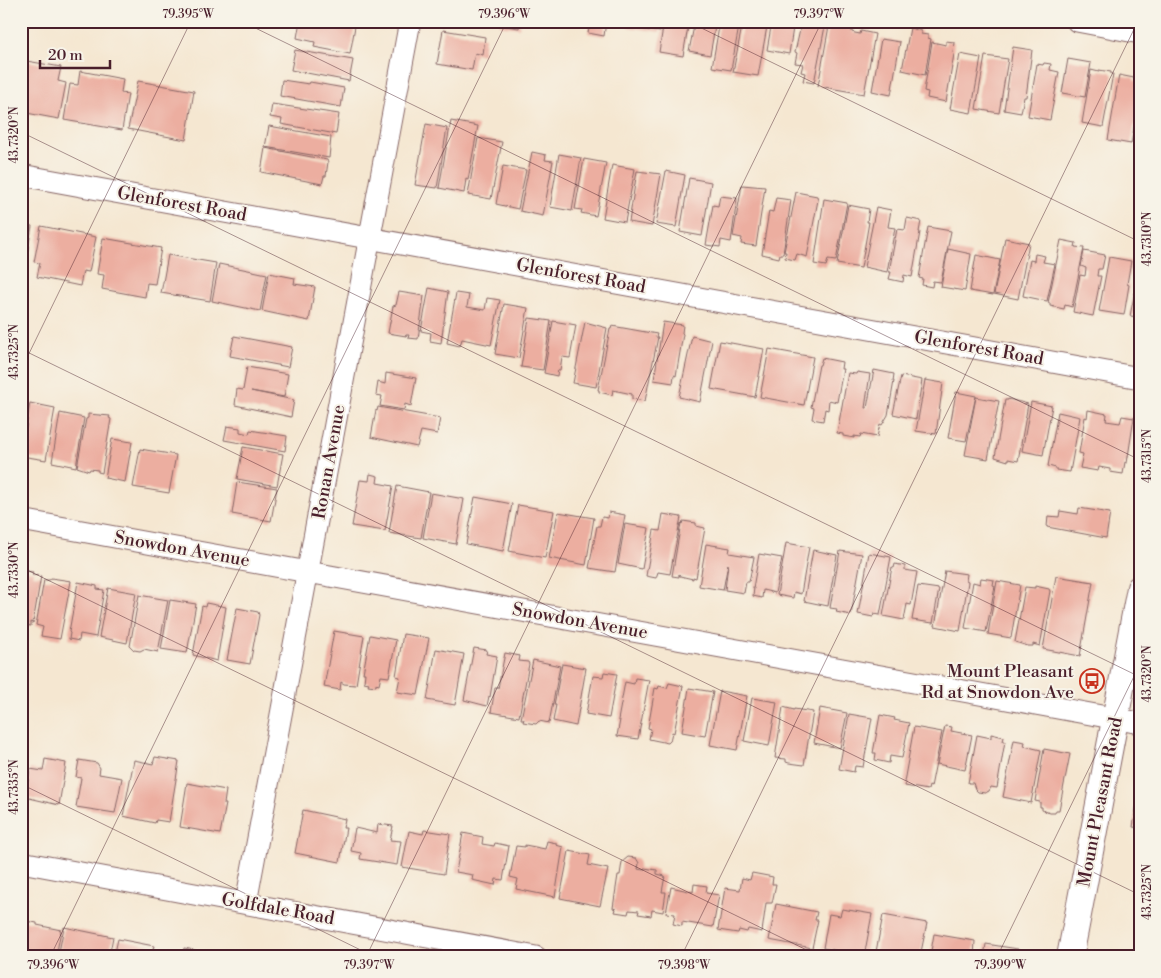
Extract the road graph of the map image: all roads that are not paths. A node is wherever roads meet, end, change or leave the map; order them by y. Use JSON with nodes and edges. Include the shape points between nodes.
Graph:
{"nodes":[{"id":1,"x":410,"y":21,"type":"edge"},
{"id":2,"x":1077,"y":21,"type":"edge"},
{"id":3,"x":1140,"y":32,"type":"edge"},
{"id":4,"x":21,"y":175,"type":"edge"},
{"id":5,"x":370,"y":238,"type":"junction"},
{"id":6,"x":1140,"y":378,"type":"edge"},
{"id":7,"x":21,"y":520,"type":"edge"},
{"id":8,"x":309,"y":572,"type":"junction"},
{"id":9,"x":1140,"y":588,"type":"edge"},
{"id":10,"x":1128,"y":721,"type":"edge"},
{"id":11,"x":21,"y":862,"type":"edge"},
{"id":12,"x":246,"y":903,"type":"junction"},
{"id":13,"x":536,"y":957,"type":"edge"},
{"id":14,"x":1070,"y":957,"type":"edge"}],
"edges":[{"from":1,"to":5,"type":"street","name":"Ronan Avenue"},
{"from":2,"to":3,"type":"street"},
{"from":4,"to":5,"type":"street","name":"Glenforest Road"},
{"from":5,"to":6,"type":"street","name":"Glenforest Road"},
{"from":5,"to":8,"type":"street","name":"Ronan Avenue"},
{"from":7,"to":8,"type":"street","name":"Snowdon Avenue"},
{"from":8,"to":10,"type":"street","name":"Snowdon Avenue"},
{"from":8,"to":12,"type":"street","name":"Ronan Avenue"},
{"from":9,"to":10,"type":"street","name":"Mount Pleasant Road"},
{"from":10,"to":14,"type":"street","name":"Mount Pleasant Road"},
{"from":11,"to":12,"type":"street","name":"Golfdale Road"},
{"from":12,"to":13,"type":"street","name":"Golfdale Road"}]}
